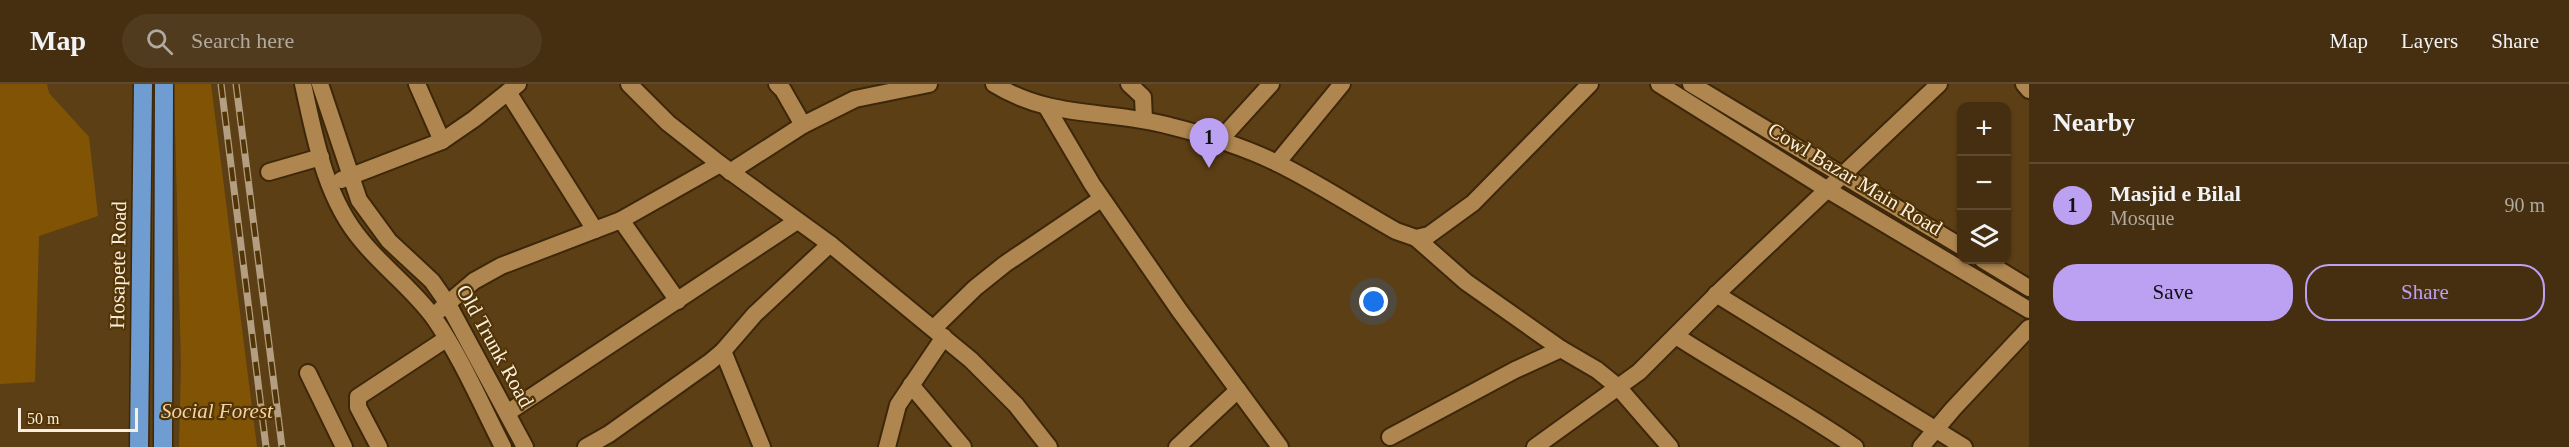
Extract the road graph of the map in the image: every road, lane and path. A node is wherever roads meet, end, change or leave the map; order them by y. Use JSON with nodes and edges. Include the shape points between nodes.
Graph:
{"nodes":[{"id":1,"x":143,"y":84,"type":"edge"},
{"id":2,"x":164,"y":84,"type":"edge"},
{"id":3,"x":303,"y":84,"type":"edge"},
{"id":4,"x":320,"y":84,"type":"edge"},
{"id":5,"x":417,"y":84,"type":"edge"},
{"id":6,"x":628,"y":84,"type":"edge"},
{"id":7,"x":777,"y":84,"type":"edge"},
{"id":8,"x":929,"y":84,"type":"edge"},
{"id":9,"x":994,"y":84,"type":"edge"},
{"id":10,"x":1129,"y":84,"type":"edge"},
{"id":11,"x":1271,"y":84,"type":"edge"},
{"id":12,"x":1342,"y":84,"type":"edge"},
{"id":13,"x":1590,"y":84,"type":"edge"},
{"id":14,"x":1659,"y":84,"type":"edge"},
{"id":15,"x":1691,"y":84,"type":"edge"},
{"id":16,"x":1939,"y":84,"type":"edge"},
{"id":17,"x":2024,"y":84,"type":"edge"},
{"id":18,"x":513,"y":88,"type":"edge"},
{"id":19,"x":2029,"y":90,"type":"edge"},
{"id":20,"x":1046,"y":106,"type":"junction"},
{"id":21,"x":1144,"y":120,"type":"junction"},
{"id":22,"x":802,"y":125,"type":"junction"},
{"id":23,"x":1220,"y":140,"type":"junction"},
{"id":24,"x":442,"y":141,"type":"junction"},
{"id":25,"x":321,"y":157,"type":"junction"},
{"id":26,"x":1277,"y":163,"type":"junction"},
{"id":27,"x":725,"y":168,"type":"junction"},
{"id":28,"x":268,"y":172,"type":"dead end"},
{"id":29,"x":1845,"y":175,"type":"junction"},
{"id":30,"x":350,"y":176,"type":"junction"},
{"id":31,"x":330,"y":186,"type":"junction"},
{"id":32,"x":1828,"y":190,"type":"junction"},
{"id":33,"x":1101,"y":199,"type":"junction"},
{"id":34,"x":621,"y":220,"type":"junction"},
{"id":35,"x":797,"y":221,"type":"junction"},
{"id":36,"x":595,"y":230,"type":"junction"},
{"id":37,"x":1416,"y":238,"type":"junction"},
{"id":38,"x":830,"y":244,"type":"junction"},
{"id":39,"x":1957,"y":244,"type":"edge"},
{"id":40,"x":1990,"y":264,"type":"edge"},
{"id":41,"x":2029,"y":288,"type":"edge"},
{"id":42,"x":1716,"y":294,"type":"junction"},
{"id":43,"x":678,"y":301,"type":"junction"},
{"id":44,"x":448,"y":304,"type":"junction"},
{"id":45,"x":2029,"y":310,"type":"edge"},
{"id":46,"x":433,"y":317,"type":"junction"},
{"id":47,"x":2029,"y":328,"type":"edge"},
{"id":48,"x":939,"y":333,"type":"junction"},
{"id":49,"x":1676,"y":336,"type":"junction"},
{"id":50,"x":446,"y":339,"type":"junction"},
{"id":51,"x":1561,"y":349,"type":"junction"},
{"id":52,"x":723,"y":351,"type":"junction"},
{"id":53,"x":308,"y":373,"type":"dead end"},
{"id":54,"x":911,"y":385,"type":"junction"},
{"id":55,"x":1618,"y":387,"type":"junction"},
{"id":56,"x":1238,"y":390,"type":"junction"},
{"id":57,"x":507,"y":413,"type":"junction"},
{"id":58,"x":1936,"y":428,"type":"junction"},
{"id":59,"x":1390,"y":437,"type":"dead end"},
{"id":60,"x":891,"y":444,"type":"edge"},
{"id":61,"x":497,"y":445,"type":"edge"},
{"id":62,"x":139,"y":447,"type":"edge"},
{"id":63,"x":163,"y":447,"type":"edge"},
{"id":64,"x":344,"y":447,"type":"edge"},
{"id":65,"x":379,"y":447,"type":"edge"},
{"id":66,"x":525,"y":447,"type":"edge"},
{"id":67,"x":586,"y":447,"type":"edge"},
{"id":68,"x":762,"y":447,"type":"edge"},
{"id":69,"x":963,"y":447,"type":"edge"},
{"id":70,"x":1049,"y":447,"type":"edge"},
{"id":71,"x":1177,"y":447,"type":"edge"},
{"id":72,"x":1280,"y":447,"type":"edge"},
{"id":73,"x":1535,"y":447,"type":"edge"},
{"id":74,"x":1670,"y":447,"type":"edge"},
{"id":75,"x":1855,"y":447,"type":"edge"},
{"id":76,"x":1921,"y":447,"type":"edge"},
{"id":77,"x":1964,"y":447,"type":"edge"}],
"edges":[{"from":1,"to":62,"type":"highway","name":"Hosapete Road"},
{"from":2,"to":63,"type":"highway"},
{"from":3,"to":25,"type":"street"},
{"from":4,"to":30,"type":"street","name":"Old Trunk Road"},
{"from":5,"to":24,"type":"street"},
{"from":6,"to":27,"type":"street","via":[[668,123]]},
{"from":7,"to":22,"type":"street"},
{"from":8,"to":22,"type":"street","via":[[855,99]]},
{"from":9,"to":20,"type":"street"},
{"from":10,"to":21,"type":"street","via":[[1143,98]]},
{"from":11,"to":23,"type":"street"},
{"from":12,"to":26,"type":"street"},
{"from":13,"to":37,"type":"street","via":[[1473,203],[1429,235]]},
{"from":14,"to":32,"type":"street","name":"Cowl Bazar Main Road"},
{"from":15,"to":29,"type":"street"},
{"from":16,"to":29,"type":"street"},
{"from":17,"to":19,"type":"street"},
{"from":18,"to":24,"type":"street"},
{"from":18,"to":36,"type":"street"},
{"from":20,"to":21,"type":"street"},
{"from":20,"to":33,"type":"street"},
{"from":21,"to":23,"type":"street"},
{"from":22,"to":27,"type":"street"},
{"from":23,"to":26,"type":"street"},
{"from":24,"to":30,"type":"street"},
{"from":25,"to":28,"type":"street"},
{"from":25,"to":31,"type":"street"},
{"from":26,"to":37,"type":"street","via":[[1396,231]]},
{"from":27,"to":34,"type":"street"},
{"from":27,"to":35,"type":"street"},
{"from":29,"to":32,"type":"street"},
{"from":29,"to":39,"type":"street"},
{"from":30,"to":31,"type":"street"},
{"from":30,"to":44,"type":"street","name":"Old Trunk Road","via":[[373,221],[432,281]]},
{"from":31,"to":46,"type":"street","via":[[346,218],[368,248]]},
{"from":32,"to":42,"type":"street"},
{"from":32,"to":45,"type":"street","name":"Cowl Bazar Main Road"},
{"from":33,"to":48,"type":"street","via":[[975,288]]},
{"from":33,"to":56,"type":"street"},
{"from":34,"to":36,"type":"street"},
{"from":34,"to":43,"type":"street"},
{"from":35,"to":38,"type":"street"},
{"from":35,"to":43,"type":"street"},
{"from":36,"to":44,"type":"street","via":[[501,266],[474,281]]},
{"from":37,"to":51,"type":"street","via":[[1466,282]]},
{"from":38,"to":48,"type":"street"},
{"from":38,"to":52,"type":"street","via":[[754,314]]},
{"from":40,"to":41,"type":"street"},
{"from":42,"to":49,"type":"street"},
{"from":42,"to":58,"type":"street"},
{"from":43,"to":57,"type":"street"},
{"from":44,"to":46,"type":"street"},
{"from":44,"to":57,"type":"street","name":"Old Trunk Road"},
{"from":46,"to":50,"type":"street"},
{"from":47,"to":58,"type":"street"},
{"from":48,"to":54,"type":"street"},
{"from":48,"to":70,"type":"street","via":[[1016,405]]},
{"from":49,"to":55,"type":"street"},
{"from":49,"to":75,"type":"street"},
{"from":50,"to":61,"type":"street"},
{"from":50,"to":65,"type":"street","via":[[358,397],[358,407]]},
{"from":51,"to":55,"type":"street"},
{"from":51,"to":59,"type":"street"},
{"from":52,"to":67,"type":"street"},
{"from":52,"to":68,"type":"street"},
{"from":53,"to":64,"type":"street"},
{"from":54,"to":60,"type":"street","via":[[898,405]]},
{"from":54,"to":69,"type":"street"},
{"from":55,"to":73,"type":"street"},
{"from":55,"to":74,"type":"street"},
{"from":56,"to":71,"type":"street"},
{"from":56,"to":72,"type":"street"},
{"from":57,"to":66,"type":"street","name":"Old Trunk Road"},
{"from":58,"to":76,"type":"street"},
{"from":58,"to":77,"type":"street"}]}
